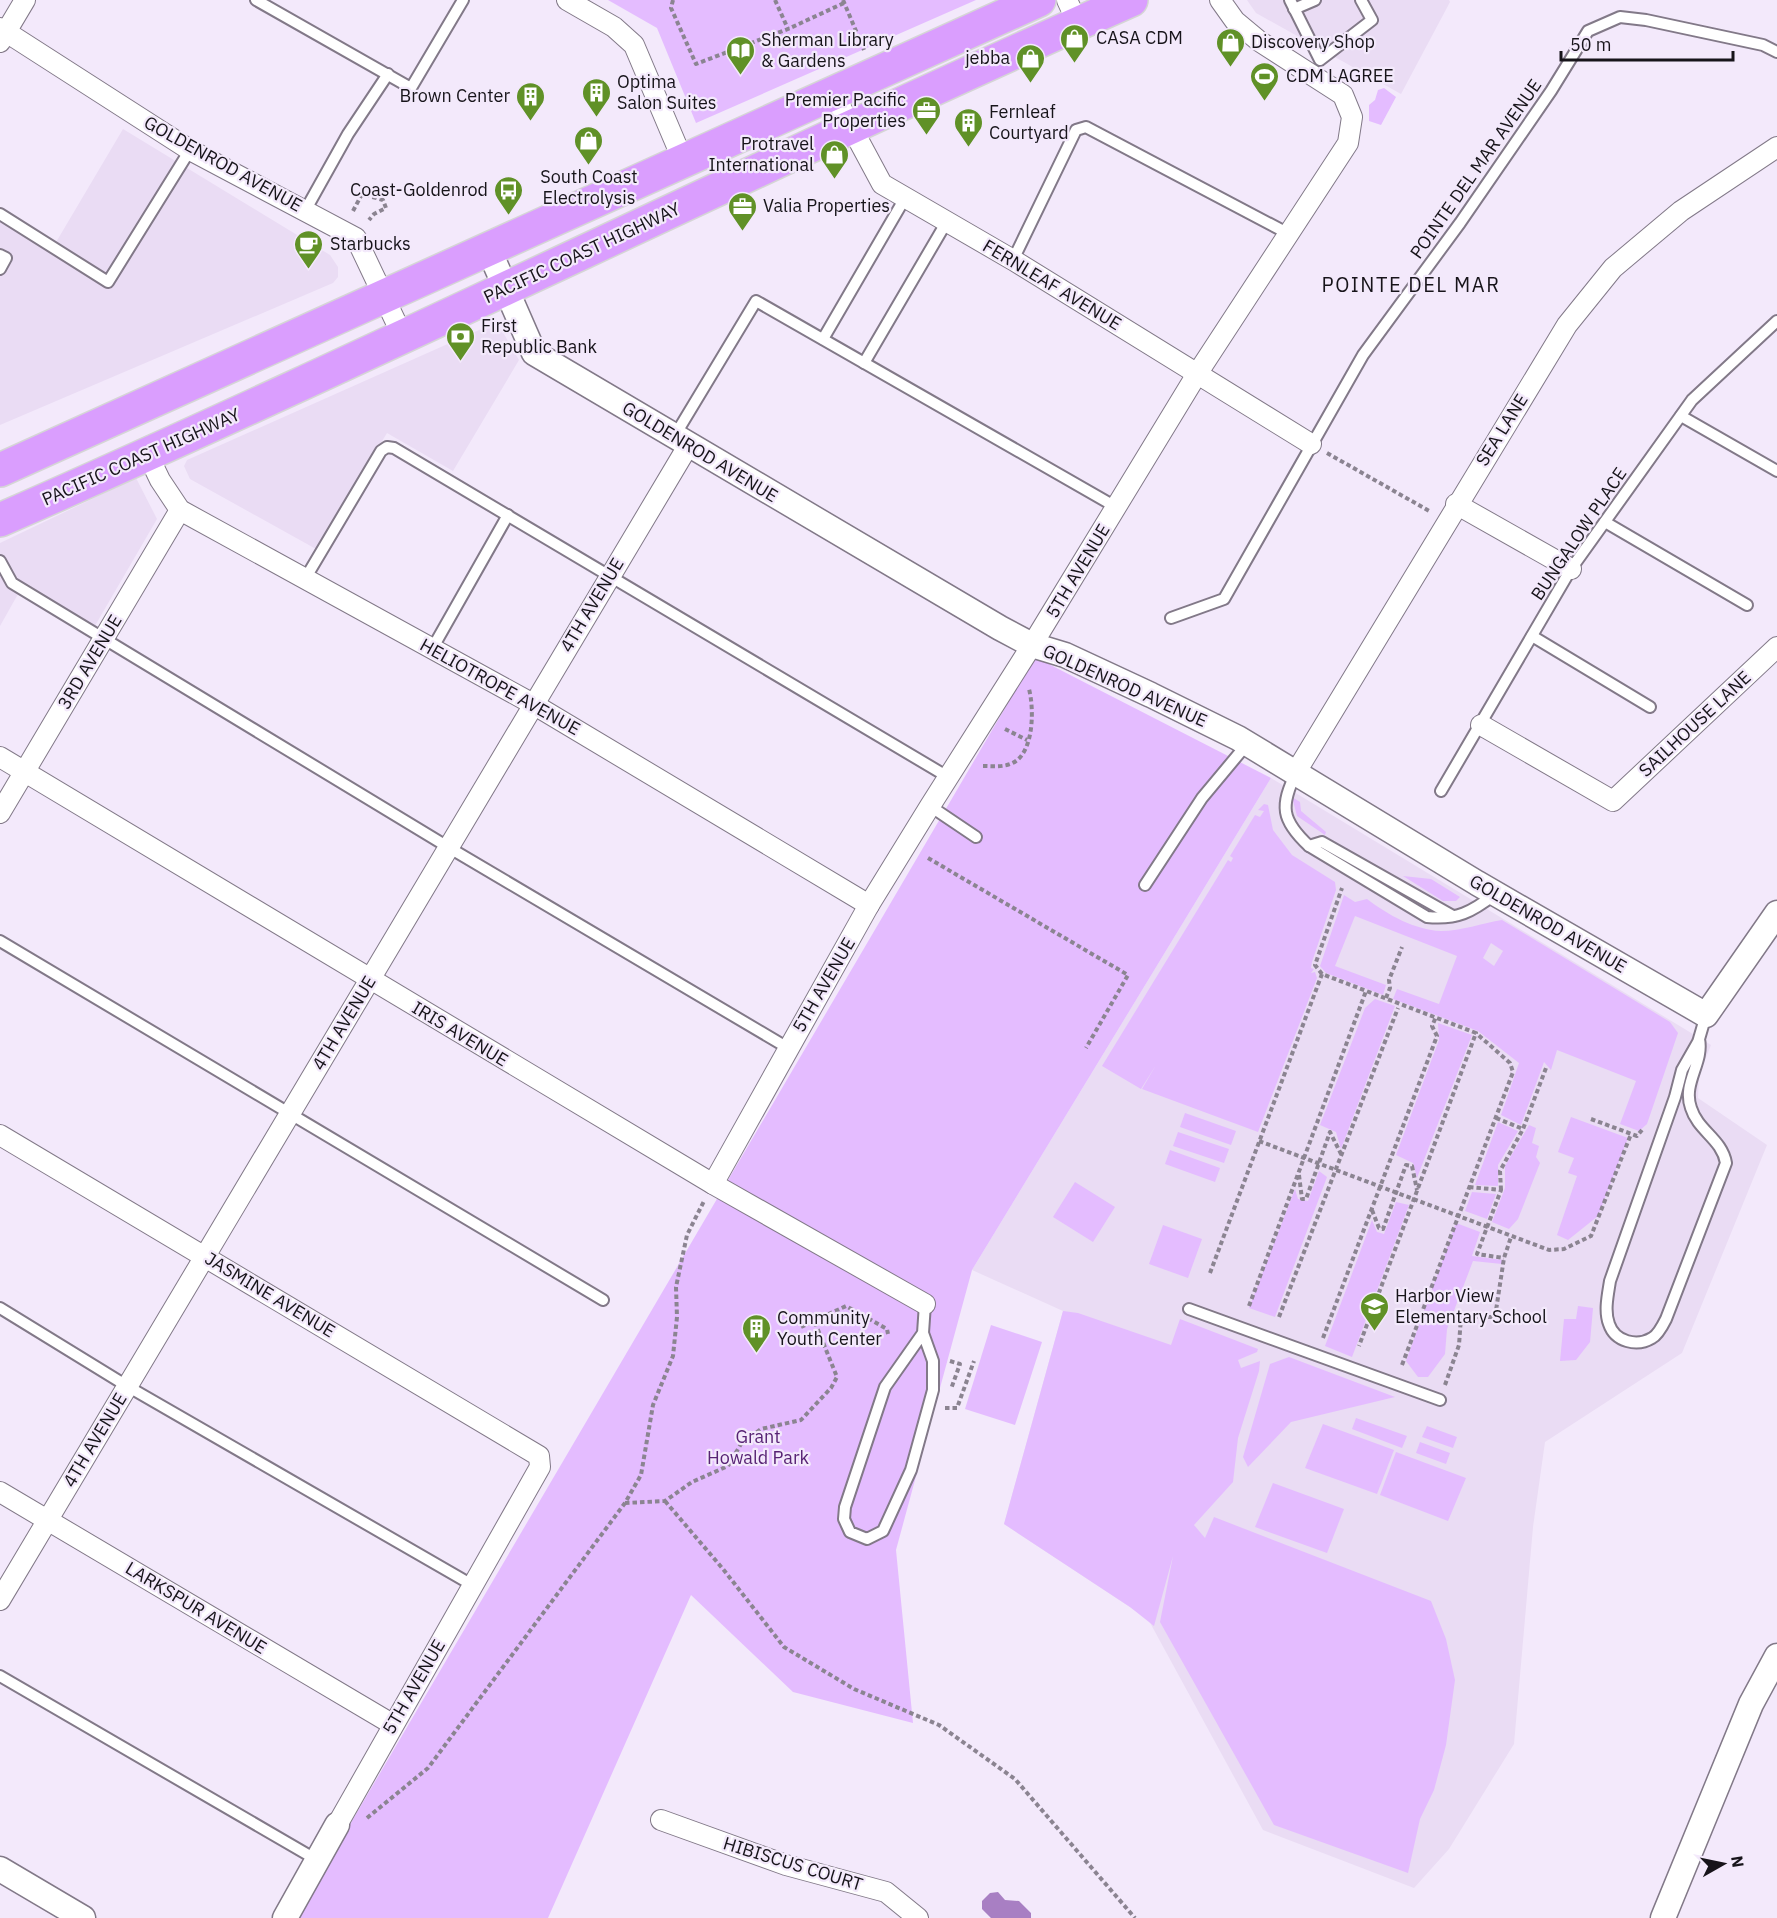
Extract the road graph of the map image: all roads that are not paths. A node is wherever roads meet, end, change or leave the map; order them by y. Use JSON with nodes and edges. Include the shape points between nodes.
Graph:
{"nodes":[{"id":1,"x":25,"y":0,"type":"edge"},
{"id":2,"x":256,"y":0,"type":"edge"},
{"id":3,"x":463,"y":0,"type":"edge"},
{"id":4,"x":567,"y":0,"type":"edge"},
{"id":5,"x":1040,"y":0,"type":"edge"},
{"id":6,"x":1131,"y":0,"type":"edge"},
{"id":7,"x":1220,"y":0,"type":"edge"},
{"id":8,"x":1316,"y":0,"type":"edge"},
{"id":9,"x":1361,"y":0,"type":"edge"},
{"id":10,"x":1292,"y":5,"type":"edge"},
{"id":11,"x":1072,"y":12,"type":"edge"},
{"id":12,"x":2,"y":34,"type":"edge"},
{"id":13,"x":1777,"y":52,"type":"edge"},
{"id":14,"x":1317,"y":68,"type":"junction"},
{"id":15,"x":387,"y":74,"type":"junction"},
{"id":16,"x":832,"y":92,"type":"junction"},
{"id":17,"x":850,"y":127,"type":"junction"},
{"id":18,"x":1777,"y":147,"type":"edge"},
{"id":19,"x":190,"y":150,"type":"junction"},
{"id":20,"x":684,"y":163,"type":"junction"},
{"id":21,"x":905,"y":198,"type":"junction"},
{"id":22,"x":305,"y":211,"type":"junction"},
{"id":23,"x":0,"y":214,"type":"edge"},
{"id":24,"x":946,"y":223,"type":"junction"},
{"id":25,"x":1289,"y":234,"type":"junction"},
{"id":26,"x":489,"y":250,"type":"junction"},
{"id":27,"x":0,"y":255,"type":"edge"},
{"id":28,"x":1013,"y":260,"type":"junction"},
{"id":29,"x":0,"y":268,"type":"edge"},
{"id":30,"x":505,"y":290,"type":"junction"},
{"id":31,"x":383,"y":297,"type":"junction"},
{"id":32,"x":1777,"y":321,"type":"edge"},
{"id":33,"x":403,"y":337,"type":"junction"},
{"id":34,"x":823,"y":339,"type":"junction"},
{"id":35,"x":864,"y":363,"type":"junction"},
{"id":36,"x":1197,"y":374,"type":"junction"},
{"id":37,"x":1681,"y":416,"type":"junction"},
{"id":38,"x":681,"y":441,"type":"junction"},
{"id":39,"x":1311,"y":444,"type":"junction"},
{"id":40,"x":148,"y":455,"type":"junction"},
{"id":41,"x":0,"y":470,"type":"edge"},
{"id":42,"x":1777,"y":471,"type":"edge"},
{"id":43,"x":1116,"y":507,"type":"junction"},
{"id":44,"x":180,"y":510,"type":"junction"},
{"id":45,"x":1452,"y":513,"type":"junction"},
{"id":46,"x":508,"y":515,"type":"junction"},
{"id":47,"x":0,"y":520,"type":"edge"},
{"id":48,"x":1605,"y":522,"type":"junction"},
{"id":49,"x":0,"y":561,"type":"edge"},
{"id":50,"x":1571,"y":569,"type":"junction"},
{"id":51,"x":610,"y":574,"type":"junction"},
{"id":52,"x":305,"y":579,"type":"junction"},
{"id":53,"x":1747,"y":605,"type":"dead end"},
{"id":54,"x":1170,"y":618,"type":"dead end"},
{"id":55,"x":1532,"y":636,"type":"junction"},
{"id":56,"x":103,"y":640,"type":"junction"},
{"id":57,"x":1032,"y":645,"type":"junction"},
{"id":58,"x":1777,"y":647,"type":"edge"},
{"id":59,"x":432,"y":649,"type":"junction"},
{"id":60,"x":533,"y":704,"type":"junction"},
{"id":61,"x":1650,"y":706,"type":"dead end"},
{"id":62,"x":1481,"y":725,"type":"junction"},
{"id":63,"x":1248,"y":744,"type":"junction"},
{"id":64,"x":0,"y":757,"type":"edge"},
{"id":65,"x":25,"y":770,"type":"junction"},
{"id":66,"x":1296,"y":772,"type":"junction"},
{"id":67,"x":948,"y":777,"type":"junction"},
{"id":68,"x":1441,"y":791,"type":"dead end"},
{"id":69,"x":930,"y":806,"type":"junction"},
{"id":70,"x":0,"y":813,"type":"edge"},
{"id":71,"x":976,"y":837,"type":"dead end"},
{"id":72,"x":448,"y":847,"type":"junction"},
{"id":73,"x":1144,"y":885,"type":"dead end"},
{"id":74,"x":1495,"y":894,"type":"junction"},
{"id":75,"x":869,"y":905,"type":"junction"},
{"id":76,"x":1777,"y":913,"type":"edge"},
{"id":77,"x":0,"y":941,"type":"edge"},
{"id":78,"x":370,"y":980,"type":"junction"},
{"id":79,"x":1706,"y":1015,"type":"junction"},
{"id":80,"x":1699,"y":1041,"type":"junction"},
{"id":81,"x":788,"y":1048,"type":"junction"},
{"id":82,"x":289,"y":1113,"type":"junction"},
{"id":83,"x":0,"y":1135,"type":"edge"},
{"id":84,"x":713,"y":1184,"type":"junction"},
{"id":85,"x":205,"y":1256,"type":"junction"},
{"id":86,"x":603,"y":1300,"type":"dead end"},
{"id":87,"x":925,"y":1304,"type":"joint"},
{"id":88,"x":0,"y":1308,"type":"edge"},
{"id":89,"x":1189,"y":1309,"type":"dead end"},
{"id":90,"x":922,"y":1333,"type":"junction"},
{"id":91,"x":127,"y":1386,"type":"junction"},
{"id":92,"x":1440,"y":1400,"type":"road end"},
{"id":93,"x":539,"y":1456,"type":"joint"},
{"id":94,"x":0,"y":1492,"type":"edge"},
{"id":95,"x":47,"y":1520,"type":"junction"},
{"id":96,"x":474,"y":1586,"type":"junction"},
{"id":97,"x":0,"y":1600,"type":"edge"},
{"id":98,"x":1777,"y":1656,"type":"edge"},
{"id":99,"x":0,"y":1676,"type":"edge"},
{"id":100,"x":392,"y":1724,"type":"junction"},
{"id":101,"x":660,"y":1820,"type":"dead end"},
{"id":102,"x":337,"y":1824,"type":"joint"},
{"id":103,"x":317,"y":1860,"type":"junction"},
{"id":104,"x":0,"y":1869,"type":"edge"},
{"id":105,"x":83,"y":1918,"type":"edge"},
{"id":106,"x":285,"y":1918,"type":"edge"},
{"id":107,"x":918,"y":1918,"type":"edge"},
{"id":108,"x":1663,"y":1918,"type":"edge"}],
"edges":[{"from":1,"to":12,"type":"street"},
{"from":2,"to":15,"type":"lane"},
{"from":3,"to":15,"type":"lane","via":[[411,88]]},
{"from":4,"to":20,"type":"street","via":[[614,27],[634,45]]},
{"from":5,"to":16,"type":"highway"},
{"from":6,"to":11,"type":"highway","name":"PACIFIC COAST HIGHWAY"},
{"from":7,"to":14,"type":"street","name":"5TH AVENUE","via":[[1235,21],[1259,41]]},
{"from":8,"to":10,"type":"lane"},
{"from":9,"to":14,"type":"lane","via":[[1372,20]]},
{"from":10,"to":14,"type":"lane"},
{"from":11,"to":17,"type":"highway","name":"PACIFIC COAST HIGHWAY"},
{"from":12,"to":19,"type":"street","name":"GOLDENROD AVENUE"},
{"from":13,"to":39,"type":"lane","name":"POINTE DEL MAR AVENUE","via":[[1763,45],[1620,17],[1588,31],[1467,213],[1364,355]]},
{"from":14,"to":25,"type":"street","name":"5TH AVENUE","via":[[1343,95],[1352,117],[1351,126],[1348,143]]},
{"from":15,"to":22,"type":"lane"},
{"from":16,"to":17,"type":"street","name":"FERNLEAF AVENUE"},
{"from":16,"to":20,"type":"highway"},
{"from":17,"to":21,"type":"street","name":"FERNLEAF AVENUE","via":[[882,184]]},
{"from":17,"to":30,"type":"highway","name":"PACIFIC COAST HIGHWAY"},
{"from":18,"to":45,"type":"street","name":"SEA LANE","via":[[1682,212],[1613,268],[1567,324]]},
{"from":19,"to":22,"type":"street","name":"GOLDENROD AVENUE"},
{"from":19,"to":23,"type":"lane","via":[[108,282]]},
{"from":20,"to":26,"type":"highway"},
{"from":21,"to":24,"type":"street","name":"FERNLEAF AVENUE"},
{"from":21,"to":34,"type":"lane"},
{"from":22,"to":31,"type":"street","name":"GOLDENROD AVENUE","via":[[356,238]]},
{"from":24,"to":28,"type":"street","name":"FERNLEAF AVENUE"},
{"from":24,"to":35,"type":"lane"},
{"from":25,"to":28,"type":"lane","via":[[1086,127],[1076,130]]},
{"from":25,"to":36,"type":"street","name":"5TH AVENUE"},
{"from":26,"to":30,"type":"street","name":"GOLDENROD AVENUE"},
{"from":26,"to":31,"type":"highway"},
{"from":27,"to":29,"type":"lane","via":[[6,258]]},
{"from":28,"to":36,"type":"street","name":"FERNLEAF AVENUE"},
{"from":30,"to":33,"type":"highway","name":"PACIFIC COAST HIGHWAY"},
{"from":30,"to":38,"type":"street","name":"GOLDENROD AVENUE","via":[[534,352]]},
{"from":31,"to":33,"type":"street","name":"GOLDENROD AVENUE"},
{"from":31,"to":41,"type":"highway"},
{"from":32,"to":37,"type":"lane","name":"BUNGALOW PLACE","via":[[1692,400]]},
{"from":33,"to":40,"type":"highway","name":"PACIFIC COAST HIGHWAY"},
{"from":34,"to":35,"type":"lane"},
{"from":34,"to":38,"type":"lane","via":[[756,301]]},
{"from":35,"to":43,"type":"lane"},
{"from":36,"to":39,"type":"street","name":"FERNLEAF AVENUE"},
{"from":36,"to":43,"type":"street","name":"5TH AVENUE"},
{"from":37,"to":42,"type":"lane"},
{"from":37,"to":48,"type":"lane","name":"BUNGALOW PLACE"},
{"from":38,"to":51,"type":"street","name":"4TH AVENUE"},
{"from":38,"to":57,"type":"street","name":"GOLDENROD AVENUE"},
{"from":39,"to":54,"type":"lane","name":"POINTE DEL MAR AVENUE","via":[[1224,599]]},
{"from":40,"to":44,"type":"street","name":"HELIOTROPE AVENUE"},
{"from":40,"to":47,"type":"highway","name":"PACIFIC COAST HIGHWAY"},
{"from":43,"to":57,"type":"street","name":"5TH AVENUE"},
{"from":44,"to":52,"type":"street","name":"HELIOTROPE AVENUE"},
{"from":44,"to":56,"type":"street","name":"3RD AVENUE"},
{"from":45,"to":50,"type":"street"},
{"from":45,"to":66,"type":"street","name":"SEA LANE"},
{"from":46,"to":51,"type":"lane"},
{"from":46,"to":52,"type":"lane","via":[[387,447]]},
{"from":46,"to":59,"type":"lane"},
{"from":48,"to":50,"type":"lane","name":"BUNGALOW PLACE"},
{"from":48,"to":53,"type":"lane"},
{"from":49,"to":56,"type":"lane","via":[[12,584]]},
{"from":50,"to":55,"type":"lane","name":"BUNGALOW PLACE"},
{"from":51,"to":60,"type":"street","name":"4TH AVENUE"},
{"from":51,"to":67,"type":"lane"},
{"from":52,"to":59,"type":"street","name":"HELIOTROPE AVENUE"},
{"from":55,"to":61,"type":"lane"},
{"from":55,"to":62,"type":"lane","name":"BUNGALOW PLACE"},
{"from":56,"to":65,"type":"street","name":"3RD AVENUE"},
{"from":56,"to":72,"type":"lane"},
{"from":57,"to":63,"type":"street","name":"GOLDENROD AVENUE","via":[[1065,655]]},
{"from":57,"to":67,"type":"street","name":"5TH AVENUE"},
{"from":58,"to":62,"type":"street","name":"SAILHOUSE LANE","via":[[1613,801]]},
{"from":59,"to":60,"type":"street","name":"HELIOTROPE AVENUE"},
{"from":60,"to":72,"type":"street","name":"4TH AVENUE"},
{"from":60,"to":75,"type":"street","name":"HELIOTROPE AVENUE"},
{"from":62,"to":68,"type":"lane","name":"BUNGALOW PLACE"},
{"from":63,"to":66,"type":"street","name":"GOLDENROD AVENUE"},
{"from":63,"to":73,"type":"lane","via":[[1202,798]]},
{"from":64,"to":65,"type":"street","name":"IRIS AVENUE"},
{"from":65,"to":70,"type":"street","name":"3RD AVENUE"},
{"from":65,"to":78,"type":"street","name":"IRIS AVENUE"},
{"from":66,"to":74,"type":"street","name":"GOLDENROD AVENUE"},
{"from":66,"to":74,"type":"lane","via":[[1285,796],[1286,813],[1294,832],[1309,846],[1427,916],[1472,912]]},
{"from":67,"to":69,"type":"street","name":"5TH AVENUE"},
{"from":69,"to":71,"type":"lane"},
{"from":69,"to":75,"type":"street","name":"5TH AVENUE"},
{"from":72,"to":78,"type":"street","name":"4TH AVENUE"},
{"from":72,"to":81,"type":"lane"},
{"from":74,"to":79,"type":"street","name":"GOLDENROD AVENUE"},
{"from":75,"to":81,"type":"street","name":"5TH AVENUE"},
{"from":76,"to":79,"type":"street"},
{"from":77,"to":82,"type":"lane"},
{"from":78,"to":82,"type":"street","name":"4TH AVENUE"},
{"from":78,"to":84,"type":"street","name":"IRIS AVENUE"},
{"from":79,"to":80,"type":"lane"},
{"from":80,"to":80,"type":"lane","via":[[1682,1070],[1610,1281],[1609,1324],[1618,1337],[1635,1344],[1654,1337],[1666,1319],[1726,1163],[1720,1144],[1698,1123],[1691,1108],[1687,1089]]},
{"from":81,"to":84,"type":"street","name":"5TH AVENUE"},
{"from":82,"to":85,"type":"street","name":"4TH AVENUE"},
{"from":82,"to":86,"type":"lane"},
{"from":83,"to":85,"type":"street","name":"JASMINE AVENUE"},
{"from":84,"to":87,"type":"street","name":"IRIS AVENUE"},
{"from":85,"to":91,"type":"street","name":"4TH AVENUE"},
{"from":85,"to":93,"type":"street","name":"JASMINE AVENUE"},
{"from":87,"to":90,"type":"lane"},
{"from":88,"to":91,"type":"lane"},
{"from":89,"to":92,"type":"lane"},
{"from":90,"to":90,"type":"lane","via":[[885,1387],[845,1507],[844,1520],[850,1532],[867,1539],[883,1531],[911,1470],[933,1390],[933,1361]]},
{"from":91,"to":95,"type":"street","name":"4TH AVENUE"},
{"from":91,"to":96,"type":"lane"},
{"from":93,"to":96,"type":"street","name":"5TH AVENUE","via":[[540,1467]]},
{"from":94,"to":95,"type":"street","name":"LARKSPUR AVENUE"},
{"from":95,"to":97,"type":"street","name":"4TH AVENUE"},
{"from":95,"to":100,"type":"street","name":"LARKSPUR AVENUE"},
{"from":96,"to":100,"type":"street","name":"5TH AVENUE"},
{"from":98,"to":108,"type":"street","via":[[1751,1704]]},
{"from":99,"to":103,"type":"lane"},
{"from":100,"to":102,"type":"street","name":"5TH AVENUE"},
{"from":101,"to":107,"type":"street","name":"HIBISCUS COURT","via":[[786,1865],[886,1892]]},
{"from":102,"to":103,"type":"street","name":"5TH AVENUE"},
{"from":103,"to":106,"type":"street","name":"5TH AVENUE"},
{"from":104,"to":105,"type":"street"}]}
